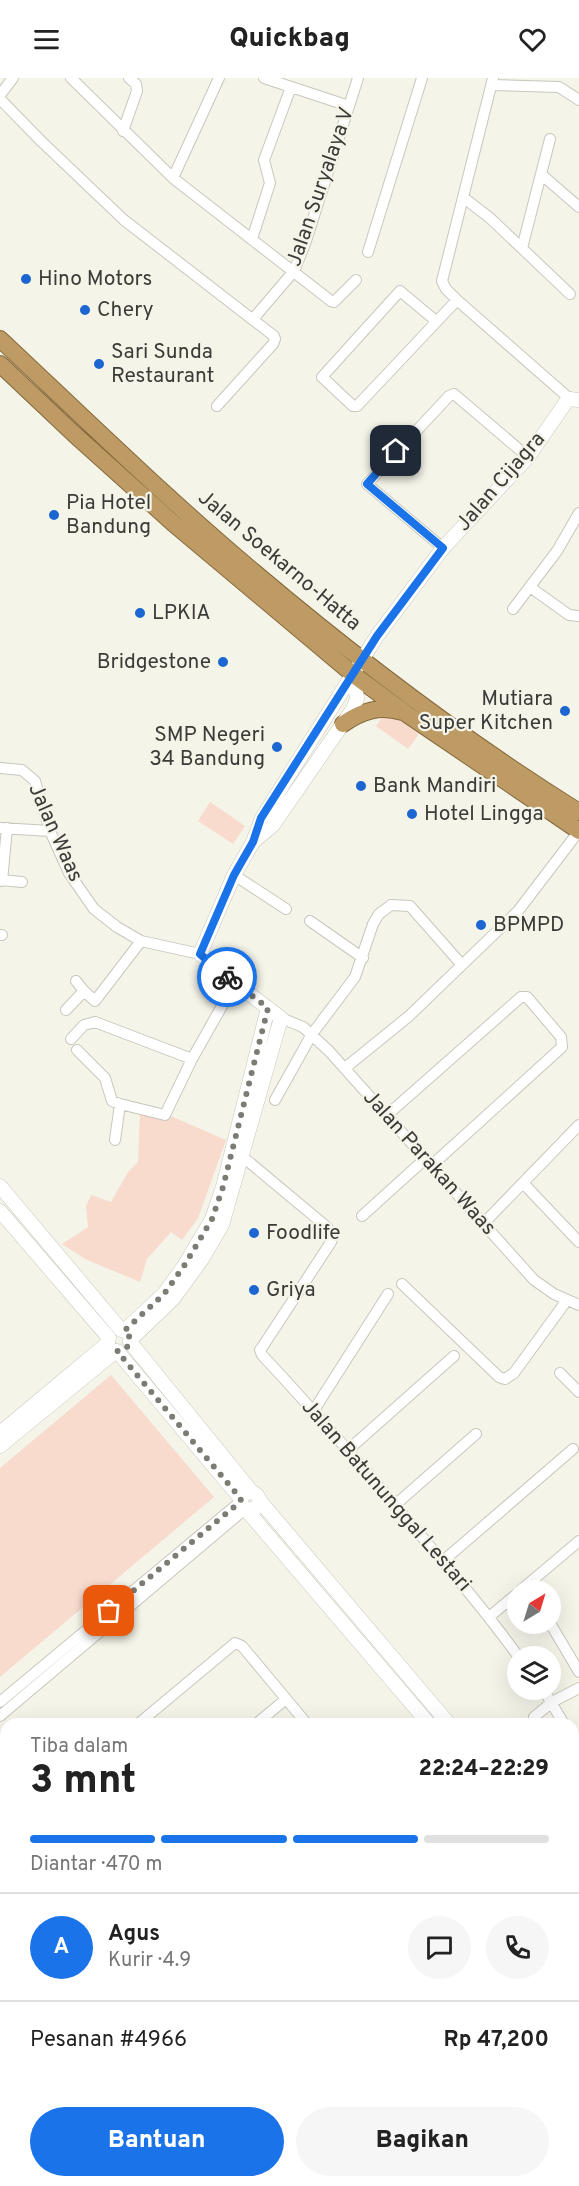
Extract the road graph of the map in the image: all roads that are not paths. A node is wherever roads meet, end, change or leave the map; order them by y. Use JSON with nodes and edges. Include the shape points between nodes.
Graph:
{"nodes":[{"id":1,"x":14,"y":78,"type":"edge"},
{"id":2,"x":129,"y":78,"type":"edge"},
{"id":3,"x":219,"y":78,"type":"edge"},
{"id":4,"x":264,"y":78,"type":"edge"},
{"id":5,"x":358,"y":78,"type":"edge"},
{"id":6,"x":422,"y":78,"type":"edge"},
{"id":7,"x":74,"y":79,"type":"edge"},
{"id":8,"x":493,"y":82,"type":"edge"},
{"id":9,"x":291,"y":87,"type":"junction"},
{"id":10,"x":0,"y":97,"type":"edge"},
{"id":11,"x":579,"y":100,"type":"edge"},
{"id":12,"x":349,"y":106,"type":"junction"},
{"id":13,"x":123,"y":131,"type":"junction"},
{"id":14,"x":550,"y":139,"type":"dead end"},
{"id":15,"x":542,"y":175,"type":"junction"},
{"id":16,"x":173,"y":178,"type":"junction"},
{"id":17,"x":464,"y":198,"type":"junction"},
{"id":18,"x":579,"y":207,"type":"edge"},
{"id":19,"x":252,"y":239,"type":"junction"},
{"id":20,"x":522,"y":248,"type":"junction"},
{"id":21,"x":368,"y":252,"type":"dead end"},
{"id":22,"x":294,"y":271,"type":"junction"},
{"id":23,"x":356,"y":280,"type":"dead end"},
{"id":24,"x":570,"y":294,"type":"dead end"},
{"id":25,"x":457,"y":300,"type":"junction"},
{"id":26,"x":253,"y":319,"type":"junction"},
{"id":27,"x":436,"y":321,"type":"junction"},
{"id":28,"x":0,"y":339,"type":"edge"},
{"id":29,"x":0,"y":364,"type":"edge"},
{"id":30,"x":575,"y":400,"type":"edge"},
{"id":31,"x":217,"y":406,"type":"dead end"},
{"id":32,"x":528,"y":458,"type":"junction"},
{"id":33,"x":579,"y":513,"type":"edge"},
{"id":34,"x":443,"y":548,"type":"junction"},
{"id":35,"x":530,"y":587,"type":"junction"},
{"id":36,"x":513,"y":609,"type":"dead end"},
{"id":37,"x":579,"y":616,"type":"edge"},
{"id":38,"x":358,"y":668,"type":"junction"},
{"id":39,"x":408,"y":715,"type":"junction"},
{"id":40,"x":344,"y":724,"type":"junction"},
{"id":41,"x":0,"y":768,"type":"edge"},
{"id":42,"x":579,"y":812,"type":"edge"},
{"id":43,"x":4,"y":828,"type":"edge"},
{"id":44,"x":50,"y":831,"type":"junction"},
{"id":45,"x":579,"y":831,"type":"edge"},
{"id":46,"x":253,"y":842,"type":"junction"},
{"id":47,"x":234,"y":875,"type":"junction"},
{"id":48,"x":1,"y":881,"type":"edge"},
{"id":49,"x":22,"y":882,"type":"dead end"},
{"id":50,"x":286,"y":909,"type":"dead end"},
{"id":51,"x":309,"y":921,"type":"dead end"},
{"id":52,"x":141,"y":941,"type":"junction"},
{"id":53,"x":200,"y":954,"type":"junction"},
{"id":54,"x":363,"y":958,"type":"junction"},
{"id":55,"x":462,"y":964,"type":"junction"},
{"id":56,"x":76,"y":981,"type":"dead end"},
{"id":57,"x":235,"y":983,"type":"junction"},
{"id":58,"x":84,"y":991,"type":"junction"},
{"id":59,"x":268,"y":1008,"type":"junction"},
{"id":60,"x":66,"y":1010,"type":"dead end"},
{"id":61,"x":282,"y":1018,"type":"junction"},
{"id":62,"x":312,"y":1034,"type":"junction"},
{"id":63,"x":192,"y":1059,"type":"junction"},
{"id":64,"x":345,"y":1068,"type":"junction"},
{"id":65,"x":275,"y":1100,"type":"dead end"},
{"id":66,"x":120,"y":1104,"type":"junction"},
{"id":67,"x":386,"y":1116,"type":"junction"},
{"id":68,"x":579,"y":1125,"type":"edge"},
{"id":69,"x":115,"y":1140,"type":"dead end"},
{"id":70,"x":237,"y":1151,"type":"junction"},
{"id":71,"x":428,"y":1162,"type":"junction"},
{"id":72,"x":523,"y":1183,"type":"junction"},
{"id":73,"x":0,"y":1186,"type":"edge"},
{"id":74,"x":0,"y":1211,"type":"edge"},
{"id":75,"x":362,"y":1216,"type":"dead end"},
{"id":76,"x":483,"y":1224,"type":"junction"},
{"id":77,"x":579,"y":1242,"type":"edge"},
{"id":78,"x":402,"y":1284,"type":"dead end"},
{"id":79,"x":388,"y":1294,"type":"dead end"},
{"id":80,"x":567,"y":1300,"type":"junction"},
{"id":81,"x":579,"y":1305,"type":"edge"},
{"id":82,"x":126,"y":1336,"type":"junction"},
{"id":83,"x":113,"y":1346,"type":"junction"},
{"id":84,"x":454,"y":1356,"type":"dead end"},
{"id":85,"x":560,"y":1373,"type":"dead end"},
{"id":86,"x":579,"y":1392,"type":"edge"},
{"id":87,"x":315,"y":1410,"type":"junction"},
{"id":88,"x":0,"y":1433,"type":"edge"},
{"id":89,"x":476,"y":1434,"type":"dead end"},
{"id":90,"x":0,"y":1446,"type":"edge"},
{"id":91,"x":573,"y":1449,"type":"dead end"},
{"id":92,"x":348,"y":1450,"type":"junction"},
{"id":93,"x":248,"y":1502,"type":"junction"},
{"id":94,"x":395,"y":1505,"type":"junction"},
{"id":95,"x":579,"y":1541,"type":"edge"},
{"id":96,"x":443,"y":1562,"type":"junction"},
{"id":97,"x":533,"y":1580,"type":"edge"},
{"id":98,"x":507,"y":1602,"type":"edge"},
{"id":99,"x":489,"y":1617,"type":"junction"},
{"id":100,"x":557,"y":1634,"type":"edge"},
{"id":101,"x":511,"y":1646,"type":"edge"},
{"id":102,"x":579,"y":1672,"type":"edge"},
{"id":103,"x":579,"y":1688,"type":"edge"},
{"id":104,"x":286,"y":1699,"type":"junction"},
{"id":105,"x":0,"y":1702,"type":"edge"},
{"id":106,"x":552,"y":1702,"type":"junction"},
{"id":107,"x":0,"y":1716,"type":"edge"},
{"id":108,"x":145,"y":1718,"type":"edge"},
{"id":109,"x":263,"y":1718,"type":"edge"},
{"id":110,"x":302,"y":1718,"type":"edge"},
{"id":111,"x":424,"y":1718,"type":"edge"},
{"id":112,"x":444,"y":1718,"type":"edge"},
{"id":113,"x":534,"y":1718,"type":"edge"},
{"id":114,"x":561,"y":1718,"type":"edge"}],
"edges":[{"from":1,"to":10,"type":"street"},
{"from":2,"to":13,"type":"street","via":[[137,91]]},
{"from":3,"to":16,"type":"street"},
{"from":4,"to":9,"type":"street"},
{"from":5,"to":12,"type":"street","name":"Jalan Suryalaya V"},
{"from":6,"to":21,"type":"street"},
{"from":7,"to":13,"type":"street"},
{"from":8,"to":11,"type":"street","via":[[559,87]]},
{"from":8,"to":17,"type":"street"},
{"from":9,"to":12,"type":"street"},
{"from":9,"to":19,"type":"street","via":[[264,160],[270,183]]},
{"from":10,"to":26,"type":"street","via":[[124,220]]},
{"from":12,"to":22,"type":"street","name":"Jalan Suryalaya V"},
{"from":13,"to":16,"type":"street"},
{"from":14,"to":15,"type":"street"},
{"from":15,"to":18,"type":"street"},
{"from":15,"to":20,"type":"street"},
{"from":16,"to":19,"type":"street"},
{"from":17,"to":20,"type":"street"},
{"from":17,"to":25,"type":"street","via":[[442,276],[446,289]]},
{"from":19,"to":22,"type":"street"},
{"from":20,"to":24,"type":"street"},
{"from":22,"to":23,"type":"street","via":[[333,302]]},
{"from":22,"to":26,"type":"street","name":"Jalan Suryalaya V"},
{"from":25,"to":27,"type":"street"},
{"from":25,"to":30,"type":"street"},
{"from":26,"to":31,"type":"street","via":[[275,341]]},
{"from":27,"to":27,"type":"street","via":[[356,407],[322,377],[400,291]]},
{"from":28,"to":38,"type":"highway","name":"Jalan Soekarno-Hatta"},
{"from":29,"to":38,"type":"highway","name":"Jalan Soekarno-Hatta","via":[[173,523]]},
{"from":30,"to":32,"type":"street","name":"Jalan Cijagra","via":[[566,402]]},
{"from":32,"to":34,"type":"street","name":"Jalan Cijagra"},
{"from":32,"to":34,"type":"street","via":[[454,394],[411,435],[367,484]]},
{"from":33,"to":35,"type":"street"},
{"from":34,"to":38,"type":"street","name":"Jalan Cijagra"},
{"from":35,"to":36,"type":"street"},
{"from":35,"to":37,"type":"street","via":[[570,615]]},
{"from":38,"to":39,"type":"highway","name":"Jalan Soekarno-Hatta"},
{"from":38,"to":40,"type":"street","via":[[357,699]]},
{"from":38,"to":42,"type":"highway","name":"Jalan Soekarno-Hatta"},
{"from":38,"to":46,"type":"street","via":[[261,818]]},
{"from":39,"to":40,"type":"highway","via":[[387,708],[376,709],[356,715]]},
{"from":39,"to":45,"type":"highway","name":"Jalan Soekarno-Hatta"},
{"from":40,"to":46,"type":"street","via":[[273,825]]},
{"from":41,"to":44,"type":"street","name":"Jalan Waas","via":[[22,770],[35,781]]},
{"from":43,"to":44,"type":"street"},
{"from":43,"to":48,"type":"street"},
{"from":44,"to":52,"type":"street","name":"Jalan Waas","via":[[69,873],[94,909]]},
{"from":45,"to":55,"type":"street","via":[[518,910]]},
{"from":46,"to":47,"type":"street"},
{"from":47,"to":50,"type":"street"},
{"from":47,"to":53,"type":"street"},
{"from":48,"to":49,"type":"street"},
{"from":51,"to":54,"type":"street"},
{"from":52,"to":53,"type":"street","name":"Jalan Waas"},
{"from":52,"to":58,"type":"street","via":[[95,1001]]},
{"from":53,"to":57,"type":"street","name":"Jalan Waas"},
{"from":54,"to":55,"type":"street","via":[[379,914],[391,905],[402,905],[416,911]]},
{"from":54,"to":62,"type":"street","via":[[355,977]]},
{"from":55,"to":64,"type":"street","via":[[409,1016]]},
{"from":56,"to":58,"type":"street"},
{"from":57,"to":59,"type":"street","name":"Jalan Waas"},
{"from":57,"to":63,"type":"street"},
{"from":58,"to":60,"type":"street"},
{"from":59,"to":61,"type":"street","name":"Jalan Waas"},
{"from":59,"to":70,"type":"street"},
{"from":61,"to":62,"type":"street","name":"Jalan Parakan Waas"},
{"from":61,"to":70,"type":"street"},
{"from":62,"to":64,"type":"street","name":"Jalan Parakan Waas"},
{"from":62,"to":65,"type":"street"},
{"from":63,"to":66,"type":"street","via":[[166,1114]]},
{"from":63,"to":66,"type":"street","via":[[95,1022],[84,1025],[74,1044],[105,1078],[112,1101]]},
{"from":64,"to":67,"type":"street","name":"Jalan Parakan Waas"},
{"from":66,"to":69,"type":"street"},
{"from":67,"to":71,"type":"street","name":"Jalan Parakan Waas"},
{"from":67,"to":71,"type":"street","via":[[521,997],[527,997],[561,1037],[562,1047]]},
{"from":68,"to":72,"type":"street"},
{"from":70,"to":82,"type":"street","via":[[217,1207],[184,1266]]},
{"from":70,"to":87,"type":"street","name":"Jalan Batununggal Lestari","via":[[333,1235],[260,1350]]},
{"from":71,"to":75,"type":"street"},
{"from":71,"to":76,"type":"street","name":"Jalan Parakan Waas"},
{"from":72,"to":76,"type":"street"},
{"from":72,"to":77,"type":"street"},
{"from":73,"to":82,"type":"street"},
{"from":74,"to":83,"type":"street"},
{"from":76,"to":80,"type":"street","name":"Jalan Parakan Waas","via":[[534,1280]]},
{"from":78,"to":80,"type":"street","via":[[505,1379],[514,1373]]},
{"from":79,"to":87,"type":"street"},
{"from":80,"to":81,"type":"street","name":"Jalan Parakan Waas"},
{"from":82,"to":83,"type":"street","via":[[126,1349]]},
{"from":82,"to":83,"type":"street","via":[[113,1332]]},
{"from":82,"to":93,"type":"street"},
{"from":83,"to":88,"type":"street"},
{"from":83,"to":90,"type":"street"},
{"from":83,"to":93,"type":"street"},
{"from":84,"to":92,"type":"street"},
{"from":85,"to":86,"type":"street"},
{"from":87,"to":92,"type":"street","name":"Jalan Batununggal Lestari"},
{"from":89,"to":94,"type":"street"},
{"from":91,"to":96,"type":"street"},
{"from":92,"to":94,"type":"street","name":"Jalan Batununggal Lestari"},
{"from":93,"to":105,"type":"street"},
{"from":93,"to":107,"type":"street"},
{"from":93,"to":111,"type":"street"},
{"from":93,"to":112,"type":"street"},
{"from":94,"to":96,"type":"street","name":"Jalan Batununggal Lestari"},
{"from":95,"to":97,"type":"street"},
{"from":96,"to":99,"type":"street","name":"Jalan Batununggal Lestari"},
{"from":98,"to":99,"type":"street"},
{"from":99,"to":101,"type":"street","name":"Jalan Batununggal Lestari"},
{"from":100,"to":102,"type":"street"},
{"from":103,"to":106,"type":"street"},
{"from":104,"to":108,"type":"street","via":[[242,1646],[235,1643]]},
{"from":104,"to":109,"type":"street"},
{"from":104,"to":110,"type":"street"},
{"from":106,"to":113,"type":"street"},
{"from":106,"to":114,"type":"street"}]}
